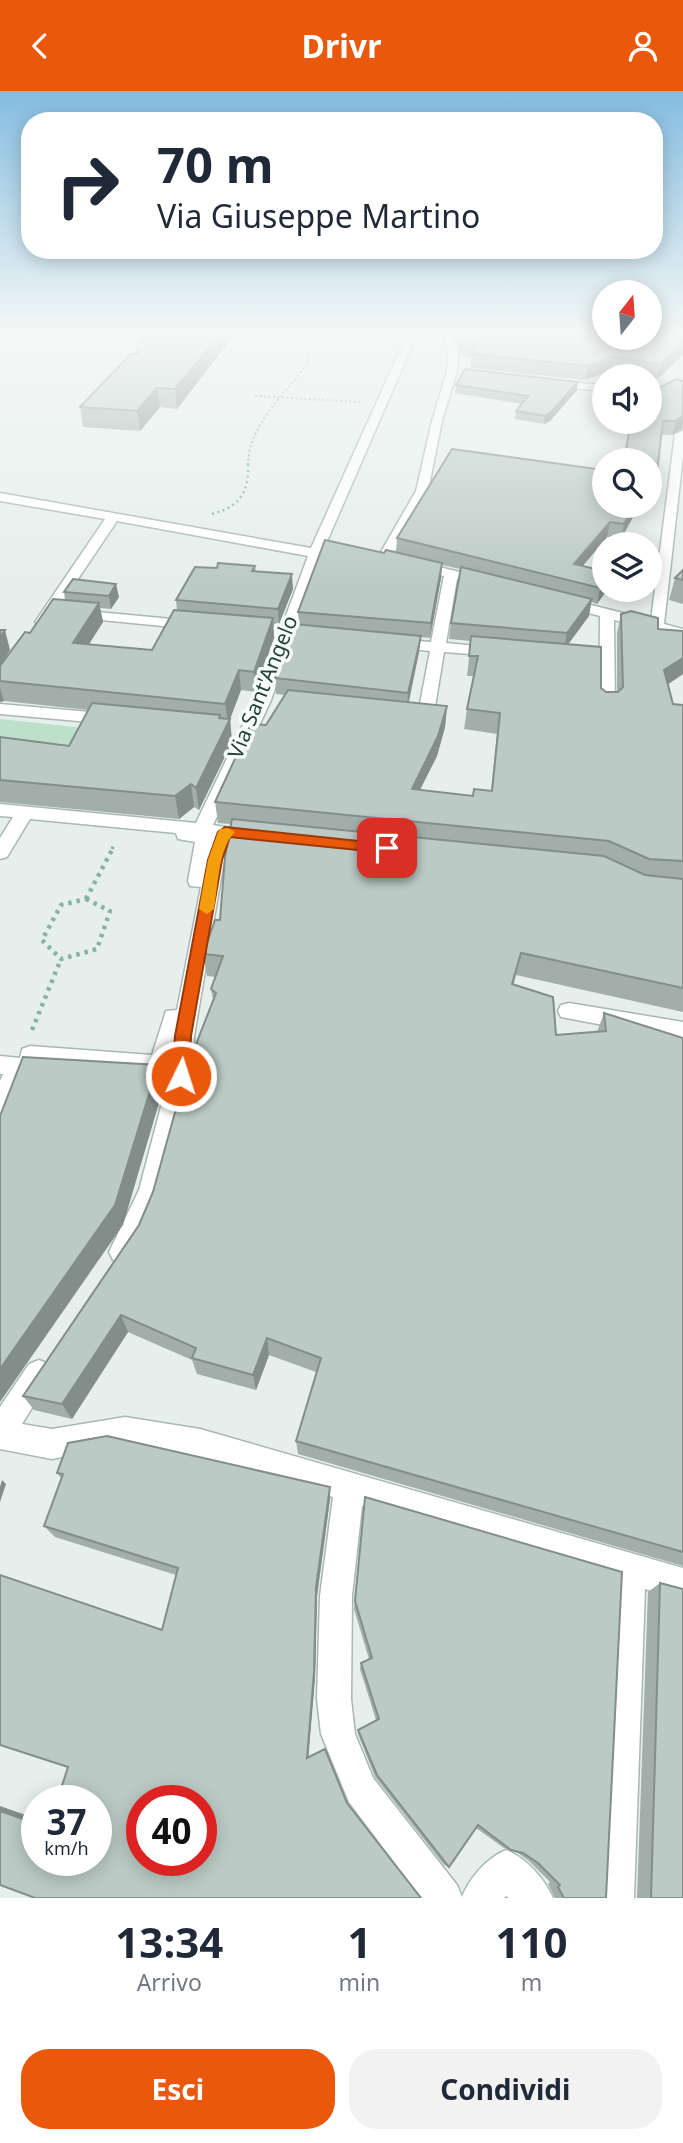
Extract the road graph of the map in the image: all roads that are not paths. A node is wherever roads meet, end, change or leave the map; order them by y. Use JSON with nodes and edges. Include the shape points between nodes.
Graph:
{"nodes":[{"id":1,"x":377,"y":414,"type":"edge"},
{"id":2,"x":439,"y":414,"type":"edge"},
{"id":3,"x":680,"y":434,"type":"edge"},
{"id":4,"x":0,"y":497,"type":"edge"},
{"id":5,"x":113,"y":519,"type":"junction"},
{"id":6,"x":323,"y":546,"type":"junction"},
{"id":7,"x":451,"y":574,"type":"junction"},
{"id":8,"x":503,"y":587,"type":"edge"},
{"id":9,"x":555,"y":600,"type":"edge"},
{"id":10,"x":50,"y":611,"type":"junction"},
{"id":11,"x":607,"y":614,"type":"junction"},
{"id":12,"x":203,"y":626,"type":"edge"},
{"id":13,"x":657,"y":626,"type":"junction"},
{"id":14,"x":230,"y":628,"type":"edge"},
{"id":15,"x":36,"y":631,"type":"edge"},
{"id":16,"x":683,"y":633,"type":"edge"},
{"id":17,"x":286,"y":634,"type":"junction"},
{"id":18,"x":341,"y":639,"type":"edge"},
{"id":19,"x":382,"y":642,"type":"edge"},
{"id":20,"x":437,"y":647,"type":"junction"},
{"id":21,"x":515,"y":653,"type":"edge"},
{"id":22,"x":607,"y":707,"type":"edge"},
{"id":23,"x":0,"y":709,"type":"edge"},
{"id":24,"x":398,"y":716,"type":"edge"},
{"id":25,"x":123,"y":720,"type":"edge"},
{"id":26,"x":226,"y":730,"type":"edge"},
{"id":27,"x":247,"y":733,"type":"junction"},
{"id":28,"x":0,"y":810,"type":"edge"},
{"id":29,"x":25,"y":813,"type":"junction"},
{"id":30,"x":201,"y":831,"type":"junction"},
{"id":31,"x":0,"y":853,"type":"edge"},
{"id":32,"x":0,"y":868,"type":"edge"},
{"id":33,"x":569,"y":1011,"type":"dead end"},
{"id":34,"x":683,"y":1031,"type":"edge"},
{"id":35,"x":0,"y":1051,"type":"edge"},
{"id":36,"x":9,"y":1066,"type":"edge"},
{"id":37,"x":181,"y":1076,"type":"junction"},
{"id":38,"x":0,"y":1109,"type":"edge"},
{"id":39,"x":112,"y":1267,"type":"edge"},
{"id":40,"x":52,"y":1355,"type":"edge"},
{"id":41,"x":0,"y":1433,"type":"edge"},
{"id":42,"x":349,"y":1487,"type":"junction"},
{"id":43,"x":630,"y":1569,"type":"junction"},
{"id":44,"x":683,"y":1584,"type":"edge"},
{"id":45,"x":444,"y":1898,"type":"edge"},
{"id":46,"x":480,"y":1898,"type":"edge"},
{"id":47,"x":534,"y":1898,"type":"edge"},
{"id":48,"x":615,"y":1898,"type":"edge"}],
"edges":[{"from":1,"to":6,"type":"street","name":"Via Sant'Angelo"},
{"from":2,"to":7,"type":"street","via":[[422,491],[379,556]]},
{"from":3,"to":13,"type":"street"},
{"from":4,"to":5,"type":"street"},
{"from":5,"to":6,"type":"street"},
{"from":5,"to":10,"type":"street"},
{"from":6,"to":17,"type":"street","name":"Via Sant'Angelo"},
{"from":7,"to":8,"type":"street"},
{"from":7,"to":20,"type":"street"},
{"from":9,"to":11,"type":"street"},
{"from":10,"to":12,"type":"street"},
{"from":10,"to":15,"type":"street"},
{"from":11,"to":13,"type":"street"},
{"from":11,"to":22,"type":"street","via":[[600,661]]},
{"from":13,"to":16,"type":"street"},
{"from":14,"to":17,"type":"street"},
{"from":17,"to":18,"type":"street"},
{"from":17,"to":27,"type":"street","name":"Via Sant'Angelo","via":[[270,701]]},
{"from":19,"to":20,"type":"street"},
{"from":20,"to":21,"type":"street"},
{"from":20,"to":24,"type":"street","via":[[425,719]]},
{"from":23,"to":25,"type":"street"},
{"from":26,"to":27,"type":"street"},
{"from":27,"to":30,"type":"street","name":"Via Sant'Angelo"},
{"from":28,"to":29,"type":"street"},
{"from":29,"to":30,"type":"street"},
{"from":29,"to":31,"type":"street"},
{"from":30,"to":37,"type":"street","via":[[231,833],[215,860],[183,1036]]},
{"from":32,"to":35,"type":"street","via":[[30,818],[205,838],[170,1037],[160,1065]]},
{"from":33,"to":34,"type":"street"},
{"from":36,"to":37,"type":"street"},
{"from":36,"to":38,"type":"street"},
{"from":37,"to":39,"type":"street","via":[[144,1210]]},
{"from":40,"to":41,"type":"street"},
{"from":41,"to":42,"type":"street","via":[[52,1444],[125,1431],[200,1444]]},
{"from":42,"to":43,"type":"street"},
{"from":42,"to":45,"type":"street","via":[[337,1596],[334,1699],[338,1734],[361,1790]]},
{"from":43,"to":44,"type":"street"},
{"from":43,"to":48,"type":"street"},
{"from":46,"to":47,"type":"street","via":[[506,1868]]}]}
